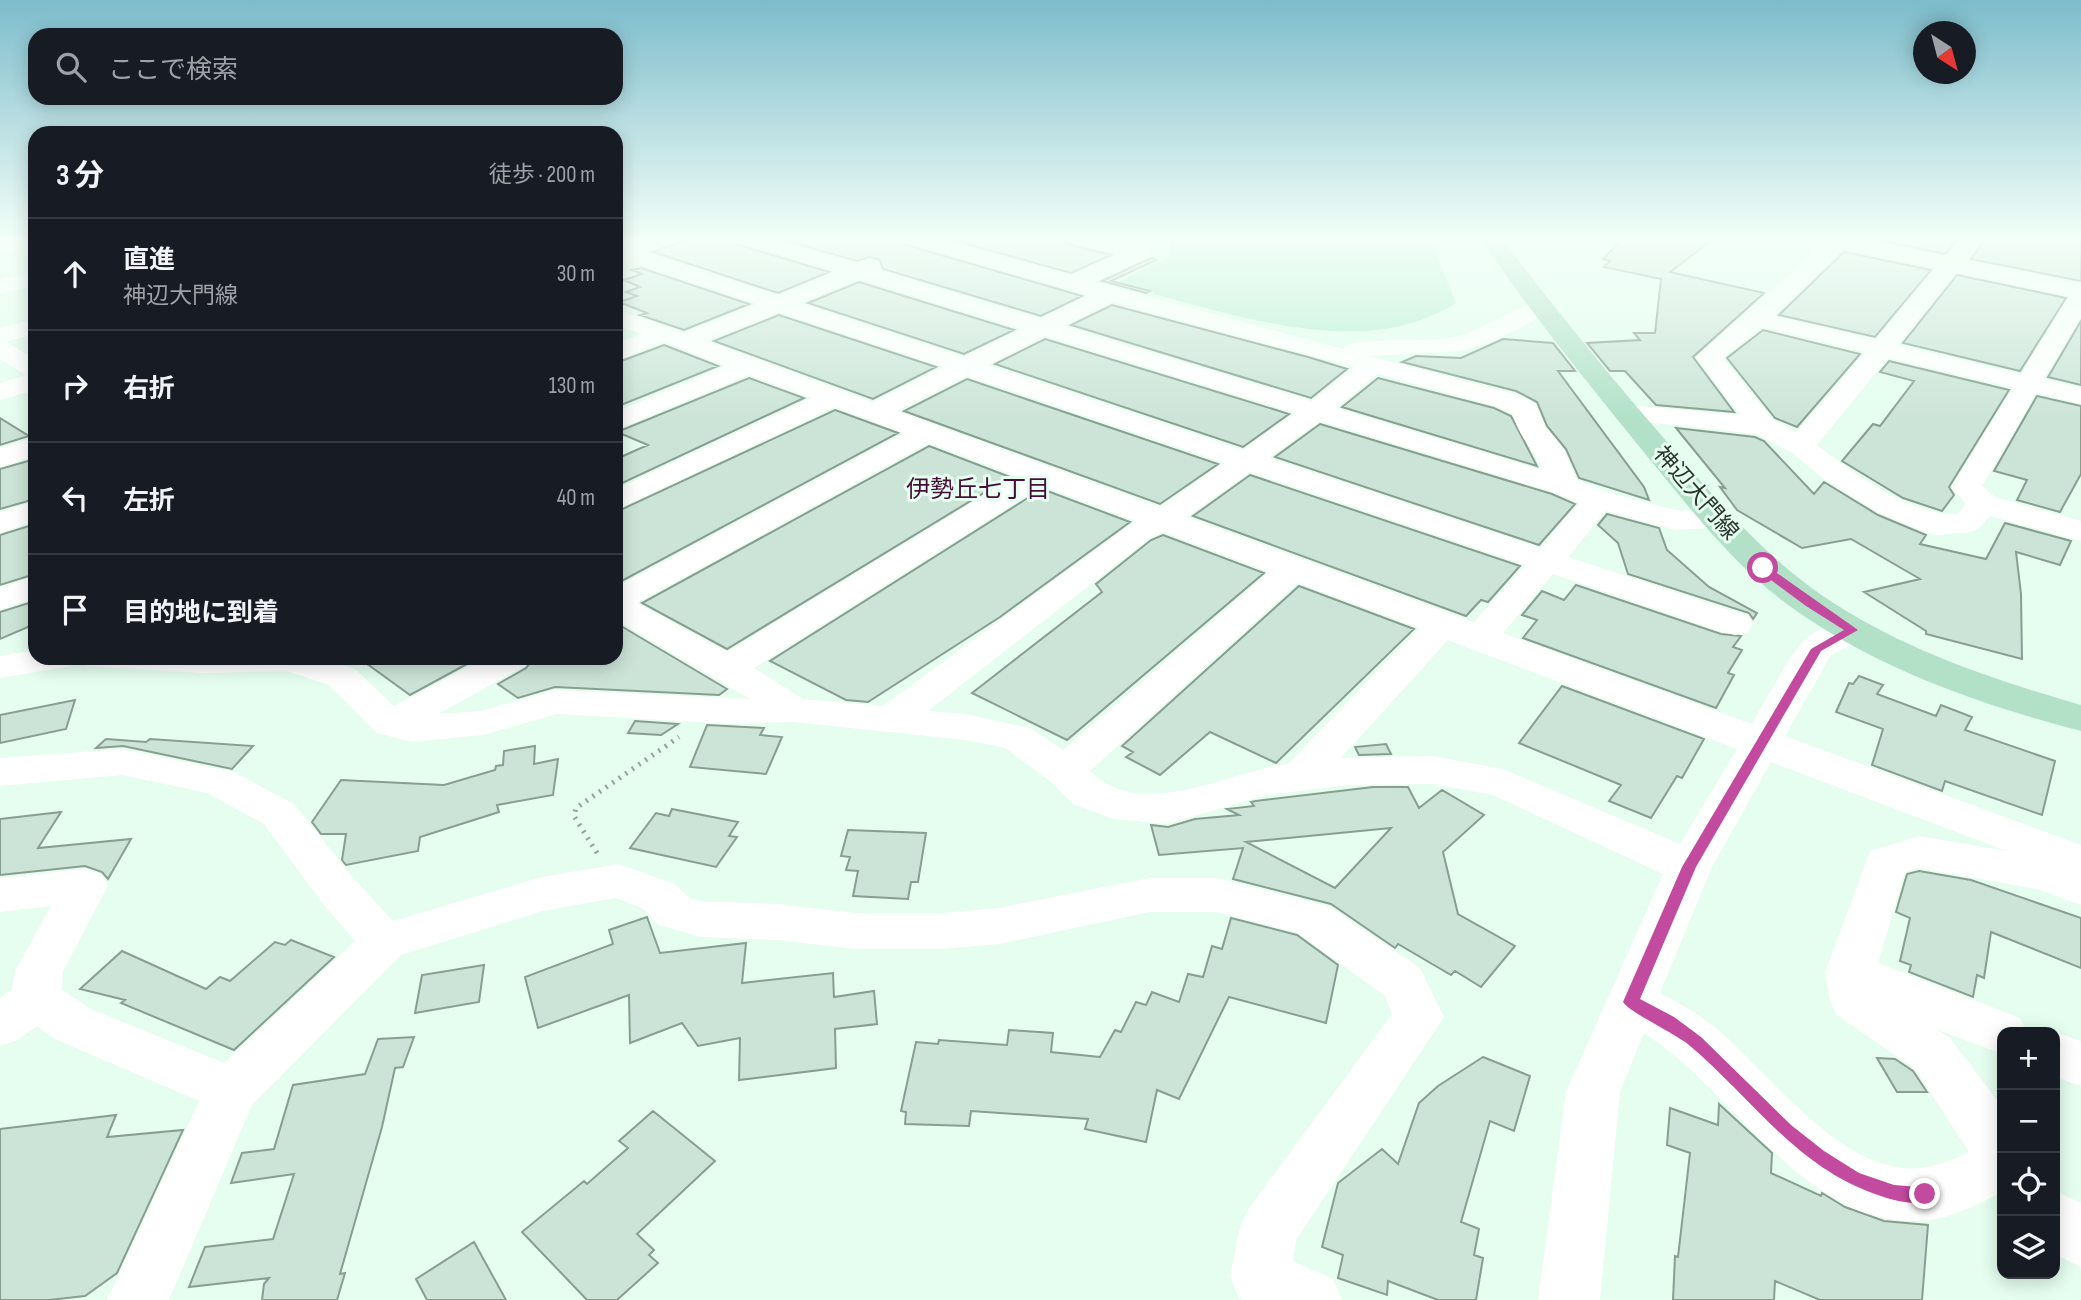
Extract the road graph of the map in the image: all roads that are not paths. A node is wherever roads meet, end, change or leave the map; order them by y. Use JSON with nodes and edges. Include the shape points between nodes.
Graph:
{"nodes":[{"id":1,"x":761,"y":298,"type":"edge"},
{"id":2,"x":796,"y":298,"type":"edge"},
{"id":3,"x":945,"y":298,"type":"edge"},
{"id":4,"x":1103,"y":298,"type":"edge"},
{"id":5,"x":1124,"y":298,"type":"edge"},
{"id":6,"x":1534,"y":298,"type":"edge"},
{"id":7,"x":1779,"y":298,"type":"edge"},
{"id":8,"x":1924,"y":298,"type":"edge"},
{"id":9,"x":2078,"y":298,"type":"edge"},
{"id":10,"x":781,"y":304,"type":"junction"},
{"id":11,"x":1541,"y":308,"type":"junction"},
{"id":12,"x":623,"y":319,"type":"edge"},
{"id":13,"x":1757,"y":319,"type":"junction"},
{"id":14,"x":28,"y":328,"type":"edge"},
{"id":15,"x":1042,"y":328,"type":"junction"},
{"id":16,"x":0,"y":336,"type":"edge"},
{"id":17,"x":674,"y":337,"type":"junction"},
{"id":18,"x":0,"y":348,"type":"edge"},
{"id":19,"x":1882,"y":348,"type":"junction"},
{"id":20,"x":623,"y":351,"type":"edge"},
{"id":21,"x":1333,"y":353,"type":"junction"},
{"id":22,"x":1374,"y":364,"type":"junction"},
{"id":23,"x":749,"y":365,"type":"junction"},
{"id":24,"x":28,"y":366,"type":"edge"},
{"id":25,"x":965,"y":366,"type":"junction"},
{"id":26,"x":28,"y":383,"type":"edge"},
{"id":27,"x":2026,"y":383,"type":"junction"},
{"id":28,"x":0,"y":392,"type":"edge"},
{"id":29,"x":2081,"y":396,"type":"edge"},
{"id":30,"x":835,"y":397,"type":"junction"},
{"id":31,"x":1316,"y":411,"type":"junction"},
{"id":32,"x":874,"y":412,"type":"junction"},
{"id":33,"x":1628,"y":414,"type":"junction"},
{"id":34,"x":623,"y":419,"type":"edge"},
{"id":35,"x":1763,"y":426,"type":"junction"},
{"id":36,"x":926,"y":433,"type":"junction"},
{"id":37,"x":1801,"y":446,"type":"junction"},
{"id":38,"x":28,"y":448,"type":"edge"},
{"id":39,"x":0,"y":458,"type":"edge"},
{"id":40,"x":1247,"y":460,"type":"junction"},
{"id":41,"x":1040,"y":474,"type":"junction"},
{"id":42,"x":1564,"y":486,"type":"junction"},
{"id":43,"x":623,"y":498,"type":"edge"},
{"id":44,"x":1599,"y":500,"type":"junction"},
{"id":45,"x":1984,"y":504,"type":"junction"},
{"id":46,"x":28,"y":513,"type":"edge"},
{"id":47,"x":1163,"y":520,"type":"junction"},
{"id":48,"x":1717,"y":520,"type":"junction"},
{"id":49,"x":0,"y":523,"type":"edge"},
{"id":50,"x":2081,"y":531,"type":"edge"},
{"id":51,"x":1546,"y":561,"type":"junction"},
{"id":52,"x":1293,"y":569,"type":"junction"},
{"id":53,"x":28,"y":589,"type":"edge"},
{"id":54,"x":623,"y":599,"type":"edge"},
{"id":55,"x":0,"y":600,"type":"edge"},
{"id":56,"x":623,"y":607,"type":"edge"},
{"id":57,"x":1735,"y":624,"type":"dead end"},
{"id":58,"x":1442,"y":625,"type":"junction"},
{"id":59,"x":1852,"y":630,"type":"junction"},
{"id":60,"x":1479,"y":639,"type":"junction"},
{"id":61,"x":28,"y":663,"type":"edge"},
{"id":62,"x":309,"y":665,"type":"edge"},
{"id":63,"x":499,"y":665,"type":"edge"},
{"id":64,"x":0,"y":667,"type":"edge"},
{"id":65,"x":728,"y":668,"type":"junction"},
{"id":66,"x":793,"y":710,"type":"junction"},
{"id":67,"x":2081,"y":718,"type":"edge"},
{"id":68,"x":889,"y":721,"type":"junction"},
{"id":69,"x":391,"y":724,"type":"junction"},
{"id":70,"x":1762,"y":741,"type":"junction"},
{"id":71,"x":1065,"y":771,"type":"junction"},
{"id":72,"x":0,"y":772,"type":"edge"},
{"id":73,"x":1300,"y":777,"type":"junction"},
{"id":74,"x":2081,"y":862,"type":"edge"},
{"id":75,"x":1689,"y":867,"type":"junction"},
{"id":76,"x":2081,"y":888,"type":"edge"},
{"id":77,"x":0,"y":895,"type":"edge"},
{"id":78,"x":384,"y":942,"type":"junction"},
{"id":79,"x":1850,"y":973,"type":"junction"},
{"id":80,"x":1631,"y":1002,"type":"junction"},
{"id":81,"x":18,"y":1012,"type":"edge"},
{"id":82,"x":1997,"y":1031,"type":"edge"},
{"id":83,"x":2060,"y":1056,"type":"edge"},
{"id":84,"x":2081,"y":1064,"type":"edge"},
{"id":85,"x":231,"y":1090,"type":"junction"},
{"id":86,"x":1997,"y":1153,"type":"edge"},
{"id":87,"x":1997,"y":1167,"type":"edge"},
{"id":88,"x":2060,"y":1222,"type":"edge"},
{"id":89,"x":2081,"y":1239,"type":"edge"},
{"id":90,"x":138,"y":1300,"type":"edge"},
{"id":91,"x":1311,"y":1300,"type":"edge"},
{"id":92,"x":1569,"y":1300,"type":"edge"}],
"edges":[{"from":1,"to":10,"type":"street"},
{"from":2,"to":10,"type":"street"},
{"from":3,"to":15,"type":"street"},
{"from":4,"to":15,"type":"street"},
{"from":5,"to":21,"type":"street"},
{"from":6,"to":11,"type":"main road","name":"神辺大門線"},
{"from":7,"to":13,"type":"street"},
{"from":8,"to":19,"type":"street"},
{"from":9,"to":27,"type":"street"},
{"from":10,"to":17,"type":"street"},
{"from":10,"to":25,"type":"street"},
{"from":11,"to":21,"type":"street","via":[[1479,337],[1451,344],[1384,345]]},
{"from":11,"to":33,"type":"main road","name":"神辺大門線"},
{"from":12,"to":17,"type":"street"},
{"from":13,"to":19,"type":"street"},
{"from":13,"to":35,"type":"street","via":[[1709,357]]},
{"from":14,"to":16,"type":"street"},
{"from":15,"to":25,"type":"street"},
{"from":15,"to":31,"type":"street"},
{"from":17,"to":20,"type":"street"},
{"from":17,"to":23,"type":"street"},
{"from":18,"to":24,"type":"street"},
{"from":19,"to":27,"type":"street"},
{"from":19,"to":37,"type":"street"},
{"from":21,"to":22,"type":"street"},
{"from":22,"to":31,"type":"street"},
{"from":22,"to":42,"type":"street","via":[[1526,410],[1531,429],[1549,450]]},
{"from":23,"to":30,"type":"street"},
{"from":23,"to":34,"type":"street"},
{"from":25,"to":32,"type":"street"},
{"from":25,"to":40,"type":"street"},
{"from":26,"to":28,"type":"street"},
{"from":27,"to":29,"type":"street"},
{"from":27,"to":45,"type":"street","via":[[1966,488]]},
{"from":30,"to":32,"type":"street"},
{"from":30,"to":43,"type":"street"},
{"from":31,"to":40,"type":"street"},
{"from":31,"to":42,"type":"street"},
{"from":32,"to":36,"type":"street"},
{"from":33,"to":35,"type":"street"},
{"from":33,"to":48,"type":"main road","name":"神辺大門線"},
{"from":35,"to":37,"type":"street"},
{"from":36,"to":41,"type":"street"},
{"from":36,"to":54,"type":"street"},
{"from":37,"to":45,"type":"street","via":[[1890,506],[1936,525],[1966,523]]},
{"from":38,"to":39,"type":"street"},
{"from":40,"to":47,"type":"street"},
{"from":40,"to":51,"type":"street"},
{"from":41,"to":47,"type":"street"},
{"from":41,"to":65,"type":"street"},
{"from":42,"to":44,"type":"street"},
{"from":44,"to":48,"type":"street","via":[[1675,520]]},
{"from":44,"to":51,"type":"street"},
{"from":45,"to":50,"type":"street"},
{"from":46,"to":49,"type":"street"},
{"from":47,"to":52,"type":"street"},
{"from":47,"to":68,"type":"street","via":[[1139,531]]},
{"from":48,"to":59,"type":"main road","name":"神辺大門線","via":[[1763,568]]},
{"from":51,"to":57,"type":"street"},
{"from":51,"to":60,"type":"street"},
{"from":52,"to":58,"type":"street"},
{"from":52,"to":71,"type":"street"},
{"from":53,"to":55,"type":"street"},
{"from":56,"to":65,"type":"street"},
{"from":58,"to":60,"type":"street"},
{"from":58,"to":73,"type":"street"},
{"from":59,"to":67,"type":"main road","name":"神辺大門線","via":[[1926,666]]},
{"from":59,"to":70,"type":"street","via":[[1817,649]]},
{"from":60,"to":70,"type":"street"},
{"from":61,"to":64,"type":"street"},
{"from":62,"to":69,"type":"street","via":[[342,677]]},
{"from":63,"to":69,"type":"street"},
{"from":65,"to":66,"type":"street"},
{"from":66,"to":68,"type":"street"},
{"from":66,"to":69,"type":"street","via":[[555,702],[482,723],[412,729]]},
{"from":68,"to":71,"type":"street","via":[[965,727],[1018,738]]},
{"from":70,"to":74,"type":"street"},
{"from":70,"to":75,"type":"street"},
{"from":71,"to":73,"type":"street","via":[[1088,794],[1114,804],[1167,809],[1264,781]]},
{"from":72,"to":78,"type":"street","via":[[122,762],[219,782],[279,814]]},
{"from":73,"to":75,"type":"street","via":[[1433,769],[1503,783]]},
{"from":75,"to":80,"type":"street"},
{"from":76,"to":79,"type":"street","via":[[2043,874],[1919,852],[1886,862]]},
{"from":77,"to":81,"type":"street","via":[[85,886]]},
{"from":78,"to":85,"type":"street"},
{"from":78,"to":91,"type":"street","via":[[542,894],[619,881],[658,896],[676,913],[701,919],[855,931],[999,926],[1150,895],[1217,895],[1312,919],[1403,982],[1419,1017],[1268,1231],[1260,1277]]},
{"from":79,"to":82,"type":"street"},
{"from":79,"to":86,"type":"street","via":[[1855,1001],[1933,1054],[1989,1133]]},
{"from":80,"to":87,"type":"street","via":[[1696,1041],[1785,1130],[1854,1179],[1894,1193],[1925,1194],[1957,1187]]},
{"from":80,"to":92,"type":"street","via":[[1592,1092]]},
{"from":81,"to":85,"type":"street","via":[[73,1024]]},
{"from":83,"to":84,"type":"street"},
{"from":85,"to":90,"type":"street"},
{"from":88,"to":89,"type":"street"}]}
